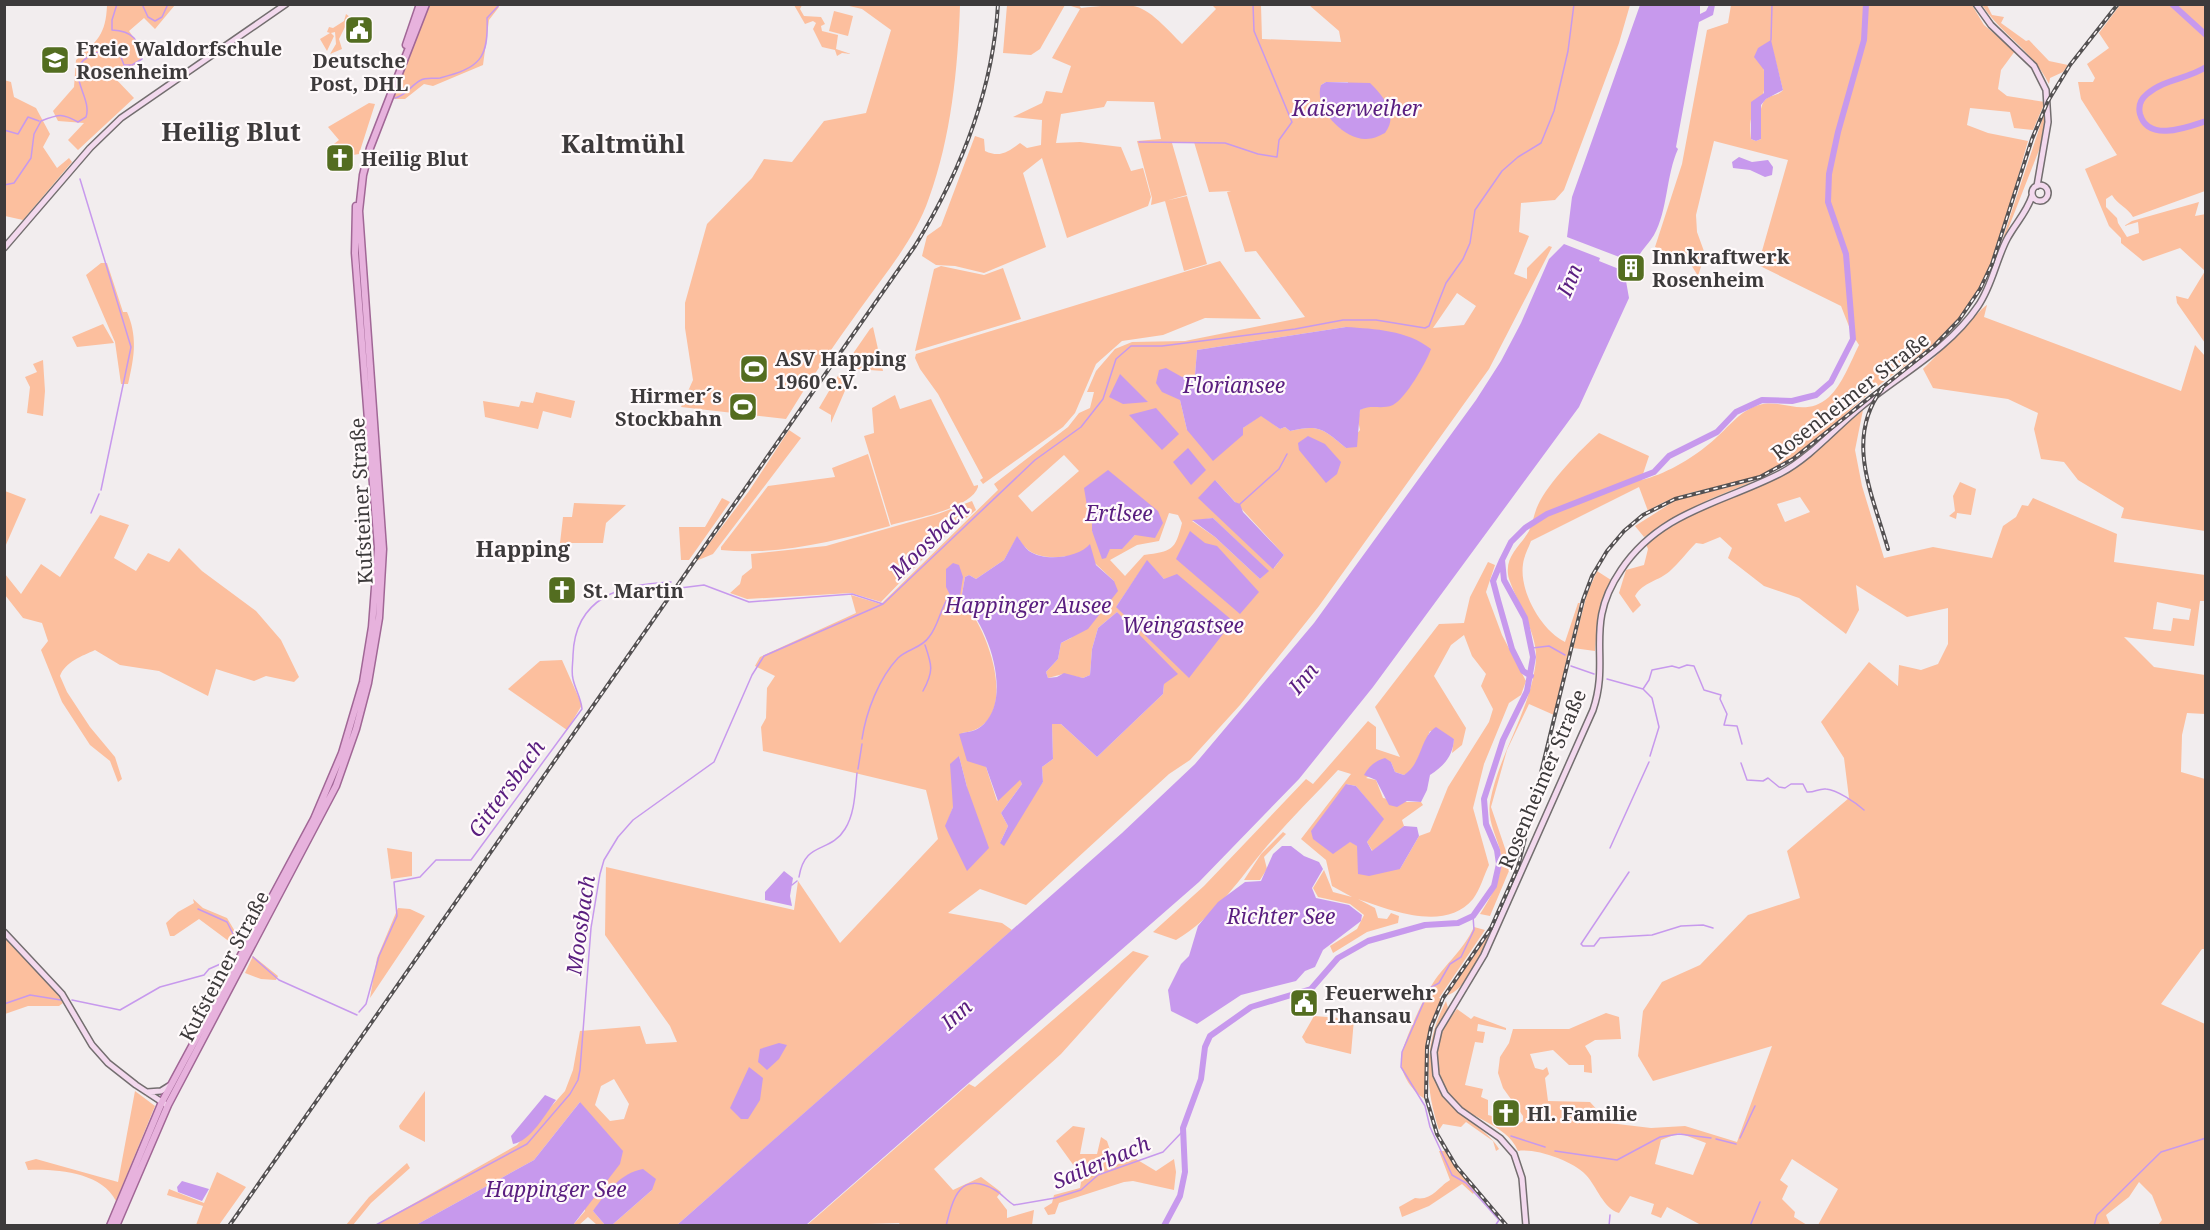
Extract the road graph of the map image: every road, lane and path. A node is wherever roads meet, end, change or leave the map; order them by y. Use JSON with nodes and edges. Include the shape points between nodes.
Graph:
{"nodes":[{"id":1,"x":286,"y":4,"type":"edge"},
{"id":2,"x":420,"y":4,"type":"edge"},
{"id":3,"x":426,"y":4,"type":"edge"},
{"id":4,"x":1976,"y":4,"type":"edge"},
{"id":5,"x":2040,"y":186,"type":"junction"},
{"id":6,"x":2035,"y":198,"type":"junction"},
{"id":7,"x":4,"y":248,"type":"edge"},
{"id":8,"x":4,"y":932,"type":"edge"},
{"id":9,"x":174,"y":1082,"type":"junction"},
{"id":10,"x":146,"y":1092,"type":"junction"},
{"id":11,"x":165,"y":1104,"type":"junction"},
{"id":12,"x":110,"y":1226,"type":"edge"},
{"id":13,"x":116,"y":1226,"type":"edge"},
{"id":14,"x":1526,"y":1226,"type":"edge"}],
"edges":[{"from":1,"to":7,"type":"main road","via":[[121,118]]},
{"from":2,"to":9,"type":"main road","name":"Kufsteiner Straße","via":[[367,145],[355,209],[378,548],[363,682],[342,753],[314,819]]},
{"from":3,"to":11,"type":"main road","name":"Kufsteiner Straße","via":[[370,148],[360,197],[360,251],[383,549],[379,618],[368,683],[357,729],[336,786]]},
{"from":4,"to":5,"type":"main road","via":[[1990,25],[2024,55],[2042,80],[2049,112]]},
{"from":5,"to":6,"type":"main road","via":[[2032,190]]},
{"from":5,"to":6,"type":"main road","via":[[2047,190],[2047,196]]},
{"from":6,"to":14,"type":"main road","name":"Rosenheimer Straße","via":[[2006,240],[1979,305],[1942,346],[1863,405],[1789,468],[1716,499],[1644,540],[1607,594],[1599,617],[1599,683],[1593,710],[1484,955],[1439,1030],[1434,1052],[1436,1075],[1444,1094],[1500,1138],[1514,1154],[1522,1178]]},
{"from":8,"to":10,"type":"main road","via":[[62,994],[92,1045],[108,1063]]},
{"from":9,"to":10,"type":"main road","via":[[161,1091]]},
{"from":9,"to":11,"type":"main road","name":"Kufsteiner Straße"},
{"from":10,"to":11,"type":"main road"},
{"from":11,"to":12,"type":"main road","name":"Kufsteiner Straße"},
{"from":11,"to":13,"type":"main road","name":"Kufsteiner Straße"}]}
